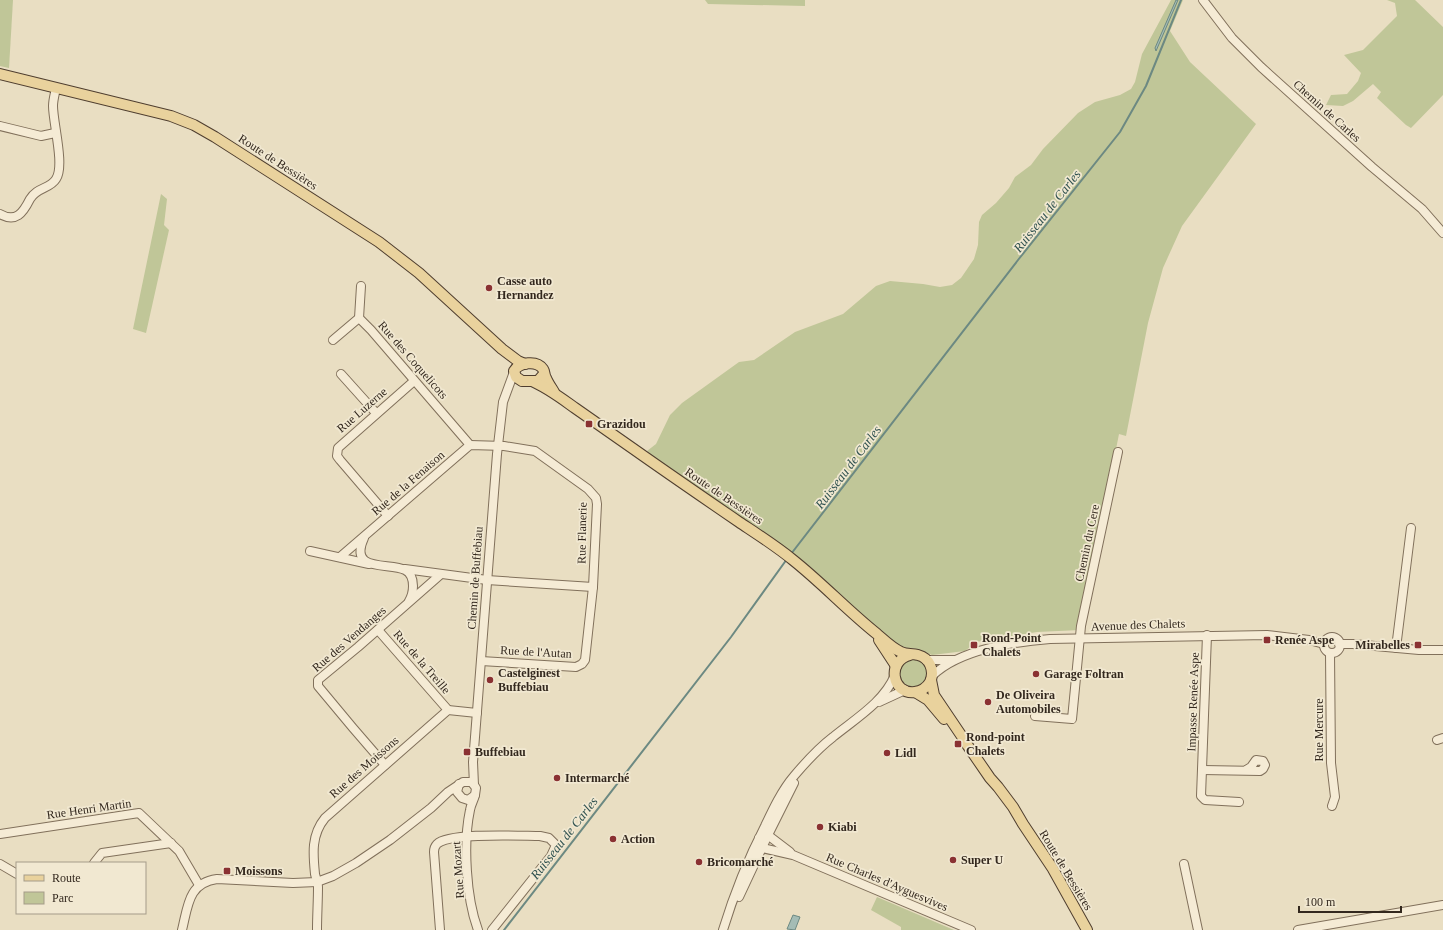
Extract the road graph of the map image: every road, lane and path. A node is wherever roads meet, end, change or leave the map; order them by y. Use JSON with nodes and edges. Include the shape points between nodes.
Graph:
{"nodes":[{"id":1,"x":1203,"y":0,"type":"edge"},
{"id":2,"x":0,"y":74,"type":"edge"},
{"id":3,"x":56,"y":88,"type":"junction"},
{"id":4,"x":0,"y":126,"type":"edge"},
{"id":5,"x":55,"y":133,"type":"junction"},
{"id":6,"x":0,"y":214,"type":"edge"},
{"id":7,"x":1442,"y":229,"type":"edge"},
{"id":8,"x":361,"y":286,"type":"dead end"},
{"id":9,"x":359,"y":318,"type":"junction"},
{"id":10,"x":333,"y":340,"type":"dead end"},
{"id":11,"x":502,"y":349,"type":"junction"},
{"id":12,"x":525,"y":364,"type":"junction"},
{"id":13,"x":515,"y":371,"type":"junction"},
{"id":14,"x":341,"y":374,"type":"dead end"},
{"id":15,"x":544,"y":374,"type":"junction"},
{"id":16,"x":414,"y":381,"type":"junction"},
{"id":17,"x":527,"y":381,"type":"junction"},
{"id":18,"x":554,"y":392,"type":"junction"},
{"id":19,"x":505,"y":397,"type":"junction"},
{"id":20,"x":376,"y":413,"type":"junction"},
{"id":21,"x":470,"y":445,"type":"junction"},
{"id":22,"x":498,"y":446,"type":"junction"},
{"id":23,"x":1118,"y":452,"type":"dead end"},
{"id":24,"x":388,"y":516,"type":"junction"},
{"id":25,"x":1411,"y":528,"type":"dead end"},
{"id":26,"x":365,"y":536,"type":"junction"},
{"id":27,"x":310,"y":551,"type":"dead end"},
{"id":28,"x":340,"y":557,"type":"junction"},
{"id":29,"x":371,"y":564,"type":"junction"},
{"id":30,"x":405,"y":569,"type":"junction"},
{"id":31,"x":440,"y":575,"type":"junction"},
{"id":32,"x":487,"y":580,"type":"junction"},
{"id":33,"x":593,"y":587,"type":"junction"},
{"id":34,"x":408,"y":603,"type":"junction"},
{"id":35,"x":378,"y":630,"type":"junction"},
{"id":36,"x":872,"y":630,"type":"junction"},
{"id":37,"x":1207,"y":635,"type":"junction"},
{"id":38,"x":1080,"y":639,"type":"junction"},
{"id":39,"x":1324,"y":644,"type":"junction"},
{"id":40,"x":1340,"y":644,"type":"junction"},
{"id":41,"x":1396,"y":648,"type":"junction"},
{"id":42,"x":1443,"y":650,"type":"edge"},
{"id":43,"x":1330,"y":653,"type":"junction"},
{"id":44,"x":910,"y":655,"type":"junction"},
{"id":45,"x":926,"y":660,"type":"junction"},
{"id":46,"x":955,"y":660,"type":"junction"},
{"id":47,"x":482,"y":661,"type":"junction"},
{"id":48,"x":895,"y":671,"type":"junction"},
{"id":49,"x":931,"y":678,"type":"junction"},
{"id":50,"x":905,"y":690,"type":"junction"},
{"id":51,"x":915,"y":692,"type":"junction"},
{"id":52,"x":871,"y":707,"type":"junction"},
{"id":53,"x":448,"y":710,"type":"junction"},
{"id":54,"x":477,"y":713,"type":"junction"},
{"id":55,"x":1035,"y":716,"type":"dead end"},
{"id":56,"x":968,"y":746,"type":"junction"},
{"id":57,"x":473,"y":762,"type":"junction"},
{"id":58,"x":386,"y":765,"type":"junction"},
{"id":59,"x":1203,"y":770,"type":"junction"},
{"id":60,"x":1246,"y":770,"type":"dead end"},
{"id":61,"x":461,"y":783,"type":"junction"},
{"id":62,"x":474,"y":784,"type":"junction"},
{"id":63,"x":475,"y":795,"type":"junction"},
{"id":64,"x":444,"y":797,"type":"junction"},
{"id":65,"x":463,"y":798,"type":"junction"},
{"id":66,"x":1239,"y":802,"type":"dead end"},
{"id":67,"x":1332,"y":806,"type":"dead end"},
{"id":68,"x":470,"y":808,"type":"junction"},
{"id":69,"x":0,"y":834,"type":"edge"},
{"id":70,"x":467,"y":836,"type":"junction"},
{"id":71,"x":763,"y":841,"type":"junction"},
{"id":72,"x":171,"y":843,"type":"junction"},
{"id":73,"x":793,"y":855,"type":"junction"},
{"id":74,"x":95,"y":862,"type":"edge"},
{"id":75,"x":0,"y":864,"type":"edge"},
{"id":76,"x":1184,"y":864,"type":"dead end"},
{"id":77,"x":16,"y":873,"type":"edge"},
{"id":78,"x":317,"y":882,"type":"junction"},
{"id":79,"x":199,"y":885,"type":"junction"},
{"id":80,"x":1443,"y":905,"type":"edge"},
{"id":81,"x":182,"y":930,"type":"edge"},
{"id":82,"x":317,"y":930,"type":"edge"},
{"id":83,"x":440,"y":930,"type":"edge"},
{"id":84,"x":478,"y":930,"type":"edge"},
{"id":85,"x":492,"y":930,"type":"edge"},
{"id":86,"x":723,"y":930,"type":"edge"},
{"id":87,"x":971,"y":930,"type":"edge"},
{"id":88,"x":1087,"y":930,"type":"edge"},
{"id":89,"x":1198,"y":930,"type":"edge"},
{"id":90,"x":1298,"y":930,"type":"edge"}],
"edges":[{"from":1,"to":7,"type":"street","name":"Chemin de Carles","via":[[1232,38],[1261,67]]},
{"from":2,"to":3,"type":"main road","name":"Route de Bessières"},
{"from":3,"to":5,"type":"street","via":[[52,105]]},
{"from":3,"to":11,"type":"main road","name":"Route de Bessières","via":[[171,116],[215,137],[379,242],[419,273]]},
{"from":4,"to":5,"type":"street","via":[[41,136]]},
{"from":5,"to":6,"type":"street","via":[[59,149],[57,179],[37,190],[24,212],[16,217],[4,217]]},
{"from":8,"to":9,"type":"street"},
{"from":9,"to":10,"type":"street"},
{"from":9,"to":16,"type":"street","name":"Rue des Coquelicots"},
{"from":11,"to":12,"type":"main road","name":"Route de Bessières"},
{"from":11,"to":13,"type":"main road","name":"Route de Bessières"},
{"from":12,"to":13,"type":"main road","via":[[518,365]]},
{"from":12,"to":15,"type":"main road","name":"Route de Bessières","via":[[540,366]]},
{"from":13,"to":17,"type":"main road","name":"Route de Bessières","via":[[516,377]]},
{"from":13,"to":19,"type":"street","name":"Chemin de Buffebiau"},
{"from":14,"to":20,"type":"street"},
{"from":15,"to":17,"type":"main road","via":[[538,381]]},
{"from":15,"to":18,"type":"main road","name":"Route de Bessières"},
{"from":16,"to":20,"type":"street","name":"Rue Luzerne"},
{"from":16,"to":21,"type":"street","name":"Rue des Coquelicots"},
{"from":17,"to":18,"type":"main road","name":"Route de Bessières"},
{"from":17,"to":19,"type":"street","via":[[517,384]]},
{"from":18,"to":36,"type":"main road","name":"Route de Bessières","via":[[784,552]]},
{"from":19,"to":22,"type":"street","name":"Chemin de Buffebiau"},
{"from":20,"to":24,"type":"street","name":"Rue Luzerne","via":[[338,448],[337,456]]},
{"from":21,"to":22,"type":"street"},
{"from":21,"to":24,"type":"street","name":"Rue de la Fenaison"},
{"from":22,"to":32,"type":"street","name":"Chemin de Buffebiau"},
{"from":22,"to":33,"type":"street","name":"Rue Flanerie","via":[[535,450],[593,493],[597,504]]},
{"from":23,"to":38,"type":"street","name":"Chemin du Cere"},
{"from":24,"to":26,"type":"street","name":"Rue de la Fenaison"},
{"from":25,"to":41,"type":"street"},
{"from":26,"to":28,"type":"street","name":"Rue de la Fenaison"},
{"from":26,"to":29,"type":"street","via":[[361,552],[365,560]]},
{"from":27,"to":28,"type":"street"},
{"from":28,"to":29,"type":"street"},
{"from":29,"to":30,"type":"street"},
{"from":30,"to":31,"type":"street"},
{"from":30,"to":34,"type":"street","via":[[412,576],[413,582],[412,595]]},
{"from":31,"to":32,"type":"street"},
{"from":31,"to":34,"type":"street","name":"Rue des Vendanges"},
{"from":32,"to":33,"type":"street"},
{"from":32,"to":47,"type":"street","name":"Chemin de Buffebiau"},
{"from":33,"to":47,"type":"street","name":"Rue de l'Autan","via":[[585,660],[582,664],[568,667]]},
{"from":34,"to":35,"type":"street","name":"Rue des Vendanges"},
{"from":35,"to":53,"type":"street","name":"Rue de la Treille"},
{"from":35,"to":58,"type":"street","name":"Rue des Vendanges","via":[[318,680],[318,686]]},
{"from":36,"to":44,"type":"main road","name":"Route de Bessières","via":[[896,649]]},
{"from":36,"to":48,"type":"main road","name":"Route de Bessières","via":[[890,655]]},
{"from":37,"to":38,"type":"street","name":"Avenue des Chalets"},
{"from":37,"to":39,"type":"street","name":"Avenue des Chalets","via":[[1267,635]]},
{"from":37,"to":59,"type":"street","name":"Impasse Renée Aspe"},
{"from":38,"to":46,"type":"street","name":"Avenue des Chalets","via":[[1023,641],[986,649]]},
{"from":38,"to":55,"type":"street","name":"Chemin du Cere","via":[[1072,719]]},
{"from":39,"to":40,"type":"street","name":"Avenue des Chalets","via":[[1330,637],[1336,638]]},
{"from":39,"to":43,"type":"street"},
{"from":40,"to":41,"type":"street","name":"Avenue des Chalets"},
{"from":40,"to":43,"type":"street","via":[[1338,650]]},
{"from":41,"to":42,"type":"street","name":"Avenue des Chalets"},
{"from":43,"to":67,"type":"street","name":"Rue Mercure","via":[[1331,763],[1334,797]]},
{"from":44,"to":45,"type":"main road","name":"Route de Bessières","via":[[919,655]]},
{"from":44,"to":48,"type":"main road","via":[[900,660]]},
{"from":45,"to":46,"type":"street","name":"Avenue des Chalets"},
{"from":45,"to":49,"type":"main road","name":"Route de Bessières","via":[[931,669]]},
{"from":46,"to":49,"type":"street","name":"Avenue des Chalets"},
{"from":47,"to":54,"type":"street","name":"Chemin de Buffebiau"},
{"from":48,"to":50,"type":"main road","name":"Route de Bessières","via":[[898,684]]},
{"from":48,"to":52,"type":"street","via":[[888,689]]},
{"from":49,"to":51,"type":"main road","via":[[924,688]]},
{"from":49,"to":56,"type":"main road","name":"Route de Bessières","via":[[934,695]]},
{"from":50,"to":51,"type":"main road","name":"Route de Bessières"},
{"from":50,"to":52,"type":"street"},
{"from":51,"to":56,"type":"main road","name":"Route de Bessières","via":[[928,700]]},
{"from":52,"to":71,"type":"street","via":[[831,738],[794,776],[786,787]]},
{"from":53,"to":54,"type":"street"},
{"from":53,"to":58,"type":"street","name":"Rue des Moissons"},
{"from":54,"to":57,"type":"street","name":"Chemin de Buffebiau"},
{"from":56,"to":88,"type":"main road","name":"Route de Bessières","via":[[1013,807],[1053,869]]},
{"from":57,"to":61,"type":"street","name":"Chemin de Buffebiau"},
{"from":57,"to":62,"type":"street","name":"Chemin de Buffebiau"},
{"from":58,"to":78,"type":"street","name":"Rue des Moissons","via":[[320,824],[314,842]]},
{"from":59,"to":60,"type":"street"},
{"from":59,"to":66,"type":"street","name":"Impasse Renée Aspe","via":[[1201,796],[1205,800]]},
{"from":61,"to":62,"type":"street"},
{"from":61,"to":64,"type":"street","name":"Chemin de Buffebiau"},
{"from":61,"to":65,"type":"street","via":[[457,792]]},
{"from":62,"to":63,"type":"street"},
{"from":63,"to":65,"type":"street"},
{"from":63,"to":68,"type":"street","name":"Rue Mozart"},
{"from":64,"to":65,"type":"street"},
{"from":64,"to":78,"type":"street","name":"Chemin de Buffebiau","via":[[356,863]]},
{"from":65,"to":68,"type":"street"},
{"from":68,"to":70,"type":"street","name":"Rue Mozart"},
{"from":69,"to":72,"type":"street","name":"Rue Henri Martin","via":[[139,814]]},
{"from":70,"to":83,"type":"street","via":[[442,841],[434,848]]},
{"from":70,"to":84,"type":"street","name":"Rue Mozart","via":[[469,890]]},
{"from":70,"to":85,"type":"street","via":[[544,837],[556,845],[551,856]]},
{"from":71,"to":73,"type":"street","name":"Rue Charles d'Ayguesvives"},
{"from":71,"to":73,"type":"street","name":"Rue Charles d'Ayguesvives"},
{"from":71,"to":86,"type":"street","via":[[734,894]]},
{"from":72,"to":74,"type":"street","via":[[102,853]]},
{"from":72,"to":79,"type":"street","name":"Rue Henri Martin","via":[[180,850]]},
{"from":73,"to":87,"type":"street","name":"Rue Charles d'Ayguesvives"},
{"from":75,"to":77,"type":"street"},
{"from":76,"to":89,"type":"street"},
{"from":78,"to":79,"type":"street","name":"Chemin de Buffebiau","via":[[217,879],[207,880]]},
{"from":78,"to":82,"type":"street","name":"Rue des Moissons"},
{"from":79,"to":81,"type":"street","via":[[193,892]]},
{"from":80,"to":90,"type":"street"}]}
